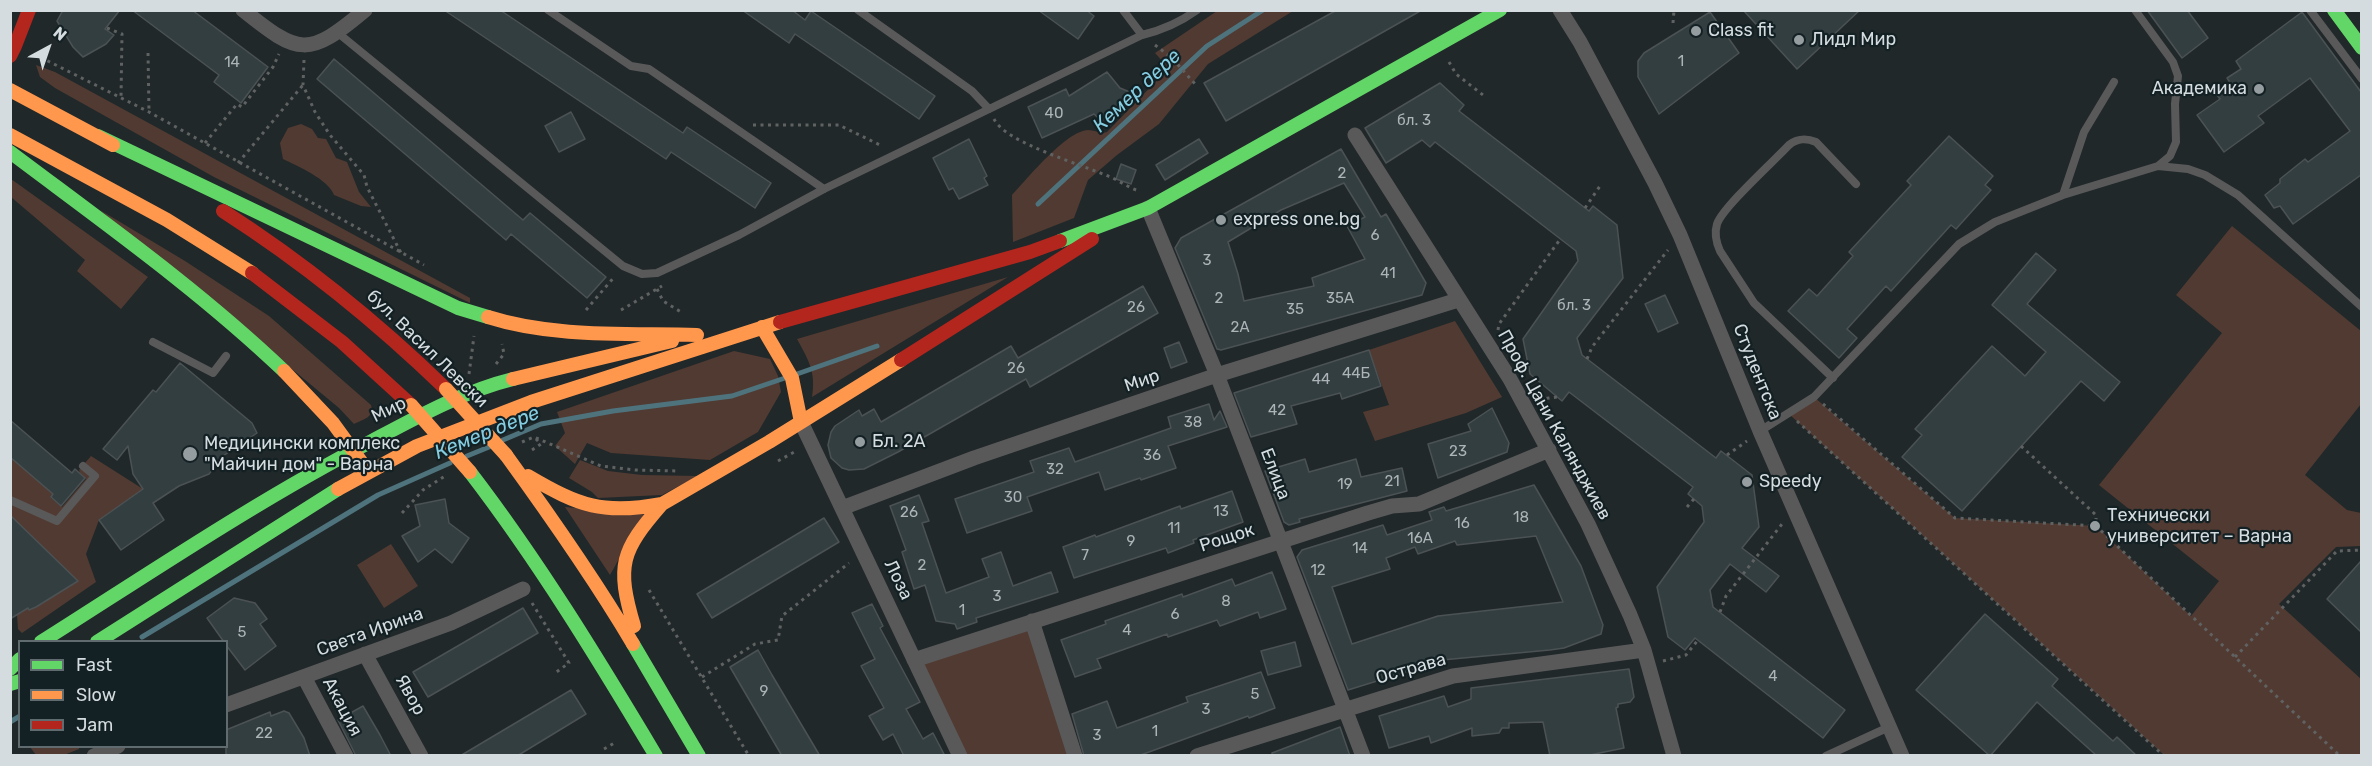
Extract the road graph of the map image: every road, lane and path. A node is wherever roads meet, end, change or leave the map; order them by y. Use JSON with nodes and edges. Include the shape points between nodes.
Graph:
{"nodes":[{"id":1,"x":29,"y":10,"type":"edge"},
{"id":2,"x":243,"y":10,"type":"edge"},
{"id":3,"x":365,"y":10,"type":"edge"},
{"id":4,"x":548,"y":10,"type":"edge"},
{"id":5,"x":858,"y":10,"type":"edge"},
{"id":6,"x":1124,"y":10,"type":"edge"},
{"id":7,"x":1197,"y":10,"type":"edge"},
{"id":8,"x":1500,"y":10,"type":"edge"},
{"id":9,"x":1560,"y":10,"type":"edge"},
{"id":10,"x":1674,"y":10,"type":"edge"},
{"id":11,"x":2135,"y":10,"type":"edge"},
{"id":12,"x":2310,"y":10,"type":"edge"},
{"id":13,"x":2334,"y":10,"type":"edge"},
{"id":14,"x":1673,"y":23,"type":"dead end"},
{"id":15,"x":107,"y":28,"type":"dead end"},
{"id":16,"x":338,"y":33,"type":"junction"},
{"id":17,"x":1142,"y":35,"type":"junction"},
{"id":18,"x":1439,"y":45,"type":"junction"},
{"id":19,"x":305,"y":46,"type":"junction"},
{"id":20,"x":2361,"y":48,"type":"edge"},
{"id":21,"x":13,"y":51,"type":"edge"},
{"id":22,"x":148,"y":53,"type":"dead end"},
{"id":23,"x":273,"y":68,"type":"dead end"},
{"id":24,"x":2361,"y":79,"type":"edge"},
{"id":25,"x":2114,"y":82,"type":"dead end"},
{"id":26,"x":303,"y":85,"type":"junction"},
{"id":27,"x":1196,"y":85,"type":"dead end"},
{"id":28,"x":10,"y":90,"type":"edge"},
{"id":29,"x":1483,"y":95,"type":"dead end"},
{"id":30,"x":121,"y":98,"type":"junction"},
{"id":31,"x":989,"y":109,"type":"junction"},
{"id":32,"x":149,"y":112,"type":"junction"},
{"id":33,"x":733,"y":125,"type":"junction"},
{"id":34,"x":10,"y":135,"type":"edge"},
{"id":35,"x":1355,"y":135,"type":"dead end"},
{"id":36,"x":98,"y":136,"type":"junction"},
{"id":37,"x":205,"y":143,"type":"junction"},
{"id":38,"x":10,"y":152,"type":"edge"},
{"id":39,"x":897,"y":153,"type":"junction"},
{"id":40,"x":238,"y":163,"type":"junction"},
{"id":41,"x":2158,"y":166,"type":"junction"},
{"id":42,"x":1856,"y":184,"type":"dead end"},
{"id":43,"x":1600,"y":186,"type":"dead end"},
{"id":44,"x":824,"y":189,"type":"junction"},
{"id":45,"x":2063,"y":195,"type":"junction"},
{"id":46,"x":1164,"y":199,"type":"junction"},
{"id":47,"x":1148,"y":208,"type":"junction"},
{"id":48,"x":1585,"y":208,"type":"dead end"},
{"id":49,"x":1120,"y":220,"type":"junction"},
{"id":50,"x":1680,"y":235,"type":"junction"},
{"id":51,"x":1561,"y":238,"type":"dead end"},
{"id":52,"x":401,"y":253,"type":"junction"},
{"id":53,"x":623,"y":266,"type":"junction"},
{"id":54,"x":428,"y":267,"type":"dead end"},
{"id":55,"x":1458,"y":300,"type":"junction"},
{"id":56,"x":2361,"y":307,"type":"edge"},
{"id":57,"x":587,"y":308,"type":"dead end"},
{"id":58,"x":762,"y":327,"type":"junction"},
{"id":59,"x":500,"y":335,"type":"dead end"},
{"id":60,"x":697,"y":335,"type":"junction"},
{"id":61,"x":153,"y":342,"type":"dead end"},
{"id":62,"x":226,"y":356,"type":"dead end"},
{"id":63,"x":1496,"y":357,"type":"junction"},
{"id":64,"x":1587,"y":359,"type":"dead end"},
{"id":65,"x":1217,"y":375,"type":"junction"},
{"id":66,"x":1833,"y":378,"type":"junction"},
{"id":67,"x":486,"y":386,"type":"junction"},
{"id":68,"x":1558,"y":397,"type":"dead end"},
{"id":69,"x":1814,"y":397,"type":"junction"},
{"id":70,"x":1535,"y":399,"type":"dead end"},
{"id":71,"x":1789,"y":414,"type":"junction"},
{"id":72,"x":801,"y":422,"type":"junction"},
{"id":73,"x":1760,"y":431,"type":"junction"},
{"id":74,"x":811,"y":443,"type":"junction"},
{"id":75,"x":2021,"y":447,"type":"dead end"},
{"id":76,"x":352,"y":449,"type":"junction"},
{"id":77,"x":532,"y":450,"type":"dead end"},
{"id":78,"x":1549,"y":450,"type":"junction"},
{"id":79,"x":1727,"y":455,"type":"dead end"},
{"id":80,"x":83,"y":466,"type":"dead end"},
{"id":81,"x":769,"y":467,"type":"dead end"},
{"id":82,"x":516,"y":470,"type":"junction"},
{"id":83,"x":368,"y":471,"type":"junction"},
{"id":84,"x":686,"y":471,"type":"dead end"},
{"id":85,"x":449,"y":473,"type":"dead end"},
{"id":86,"x":1694,"y":499,"type":"dead end"},
{"id":87,"x":10,"y":500,"type":"edge"},
{"id":88,"x":662,"y":504,"type":"junction"},
{"id":89,"x":1687,"y":507,"type":"dead end"},
{"id":90,"x":842,"y":508,"type":"junction"},
{"id":91,"x":1794,"y":509,"type":"junction"},
{"id":92,"x":402,"y":513,"type":"dead end"},
{"id":93,"x":2096,"y":526,"type":"junction"},
{"id":94,"x":1280,"y":542,"type":"junction"},
{"id":95,"x":2361,"y":550,"type":"edge"},
{"id":96,"x":846,"y":565,"type":"dead end"},
{"id":97,"x":545,"y":579,"type":"junction"},
{"id":98,"x":643,"y":582,"type":"dead end"},
{"id":99,"x":523,"y":589,"type":"junction"},
{"id":100,"x":1720,"y":612,"type":"dead end"},
{"id":101,"x":1032,"y":621,"type":"junction"},
{"id":102,"x":45,"y":640,"type":"edge"},
{"id":103,"x":100,"y":640,"type":"edge"},
{"id":104,"x":1698,"y":640,"type":"dead end"},
{"id":105,"x":365,"y":654,"type":"junction"},
{"id":106,"x":2235,"y":657,"type":"junction"},
{"id":107,"x":1646,"y":658,"type":"junction"},
{"id":108,"x":914,"y":660,"type":"junction"},
{"id":109,"x":647,"y":667,"type":"junction"},
{"id":110,"x":555,"y":673,"type":"dead end"},
{"id":111,"x":304,"y":677,"type":"junction"},
{"id":112,"x":702,"y":677,"type":"junction"},
{"id":113,"x":228,"y":704,"type":"edge"},
{"id":114,"x":1347,"y":709,"type":"junction"},
{"id":115,"x":1889,"y":728,"type":"junction"},
{"id":116,"x":616,"y":742,"type":"dead end"},
{"id":117,"x":115,"y":748,"type":"edge"},
{"id":118,"x":604,"y":749,"type":"dead end"},
{"id":119,"x":94,"y":756,"type":"edge"},
{"id":120,"x":346,"y":756,"type":"edge"},
{"id":121,"x":421,"y":756,"type":"edge"},
{"id":122,"x":656,"y":756,"type":"edge"},
{"id":123,"x":699,"y":756,"type":"edge"},
{"id":124,"x":749,"y":756,"type":"edge"},
{"id":125,"x":960,"y":756,"type":"edge"},
{"id":126,"x":1075,"y":756,"type":"edge"},
{"id":127,"x":1197,"y":756,"type":"edge"},
{"id":128,"x":1363,"y":756,"type":"edge"},
{"id":129,"x":1674,"y":756,"type":"edge"},
{"id":130,"x":1826,"y":756,"type":"edge"},
{"id":131,"x":1902,"y":756,"type":"edge"},
{"id":132,"x":2164,"y":756,"type":"edge"},
{"id":133,"x":2340,"y":756,"type":"edge"}],
"edges":[{"from":1,"to":21,"type":"main road"},
{"from":2,"to":19,"type":"street","via":[[278,38]]},
{"from":3,"to":16,"type":"street"},
{"from":4,"to":33,"type":"lane","via":[[631,66],[649,69]]},
{"from":5,"to":31,"type":"lane","via":[[972,91]]},
{"from":6,"to":17,"type":"lane"},
{"from":7,"to":17,"type":"lane","via":[[1172,26]]},
{"from":8,"to":18,"type":"main road","name":"Мир"},
{"from":9,"to":50,"type":"street","name":"Студентска"},
{"from":10,"to":14,"type":"path"},
{"from":11,"to":41,"type":"lane","via":[[2174,62],[2178,76],[2176,142],[2170,156]]},
{"from":12,"to":24,"type":"lane"},
{"from":13,"to":20,"type":"main road"},
{"from":15,"to":30,"type":"path","via":[[122,34]]},
{"from":16,"to":19,"type":"street"},
{"from":16,"to":53,"type":"lane"},
{"from":17,"to":27,"type":"path","via":[[1172,58]]},
{"from":17,"to":31,"type":"lane"},
{"from":18,"to":29,"type":"path","via":[[1456,74]]},
{"from":18,"to":46,"type":"main road","name":"Мир"},
{"from":19,"to":26,"type":"path"},
{"from":21,"to":30,"type":"path"},
{"from":22,"to":32,"type":"path"},
{"from":23,"to":37,"type":"path","via":[[242,107],[237,104]]},
{"from":25,"to":45,"type":"lane","via":[[2084,132]]},
{"from":26,"to":40,"type":"path"},
{"from":26,"to":52,"type":"path","via":[[330,135],[364,175]]},
{"from":28,"to":36,"type":"main road","name":"бул. Васил Левски"},
{"from":30,"to":32,"type":"path"},
{"from":31,"to":39,"type":"lane"},
{"from":31,"to":46,"type":"path","via":[[998,127],[1041,150]]},
{"from":32,"to":37,"type":"path"},
{"from":33,"to":39,"type":"path","via":[[838,125]]},
{"from":33,"to":44,"type":"lane"},
{"from":34,"to":97,"type":"main road","bridge":true,"via":[[175,225],[257,277],[359,356],[411,405],[470,472]]},
{"from":35,"to":55,"type":"street","name":"Проф. Цани Калянджиев"},
{"from":36,"to":60,"type":"main road","via":[[458,308],[503,322],[571,332]]},
{"from":36,"to":82,"type":"main road","name":"бул. Васил Левски","bridge":true,"via":[[310,269],[384,329],[446,389]]},
{"from":37,"to":40,"type":"path"},
{"from":38,"to":76,"type":"main road","via":[[151,259],[272,360],[330,418]]},
{"from":39,"to":44,"type":"lane"},
{"from":40,"to":52,"type":"path"},
{"from":41,"to":45,"type":"lane"},
{"from":41,"to":56,"type":"lane","via":[[2205,175],[2238,195]]},
{"from":42,"to":66,"type":"lane","via":[[1816,142],[1799,140],[1789,145],[1724,213],[1715,235],[1720,251],[1754,303]]},
{"from":43,"to":48,"type":"path"},
{"from":44,"to":53,"type":"lane","via":[[740,235],[657,273],[642,274]]},
{"from":45,"to":66,"type":"lane","via":[[1995,222],[1959,244]]},
{"from":46,"to":47,"type":"main road","name":"Мир"},
{"from":47,"to":49,"type":"main road","name":"Мир"},
{"from":47,"to":65,"type":"street","name":"Елица"},
{"from":49,"to":58,"type":"main road","name":"Мир","via":[[1030,252]]},
{"from":49,"to":72,"type":"main road","name":"Мир"},
{"from":50,"to":64,"type":"path"},
{"from":50,"to":73,"type":"street","name":"Студентска"},
{"from":51,"to":63,"type":"path","via":[[1499,324]]},
{"from":52,"to":54,"type":"path"},
{"from":53,"to":57,"type":"path"},
{"from":55,"to":63,"type":"street","name":"Проф. Цани Калянджиев"},
{"from":55,"to":65,"type":"street","name":"Мир"},
{"from":58,"to":60,"type":"main road","name":"Мир"},
{"from":58,"to":72,"type":"main road","via":[[792,378]]},
{"from":58,"to":83,"type":"main road","name":"Мир","via":[[531,402],[417,446]]},
{"from":59,"to":67,"type":"path","via":[[504,354],[485,377]]},
{"from":60,"to":67,"type":"main road","name":"Мир"},
{"from":61,"to":62,"type":"lane","via":[[213,373]]},
{"from":63,"to":78,"type":"street","name":"Проф. Цани Калянджиев"},
{"from":65,"to":90,"type":"street","name":"Мир","via":[[974,458]]},
{"from":65,"to":94,"type":"street","name":"Елица"},
{"from":66,"to":69,"type":"lane"},
{"from":67,"to":76,"type":"main road","name":"Мир"},
{"from":68,"to":70,"type":"path"},
{"from":69,"to":71,"type":"lane"},
{"from":69,"to":93,"type":"path","via":[[1955,518]]},
{"from":71,"to":73,"type":"lane"},
{"from":71,"to":132,"type":"path"},
{"from":72,"to":74,"type":"street","name":"Лоза"},
{"from":72,"to":88,"type":"main road","name":"Мир"},
{"from":73,"to":79,"type":"path"},
{"from":73,"to":91,"type":"street","name":"Студентска"},
{"from":74,"to":81,"type":"path"},
{"from":74,"to":90,"type":"street","name":"Лоза"},
{"from":75,"to":93,"type":"path","via":[[2096,515]]},
{"from":76,"to":83,"type":"main road"},
{"from":76,"to":102,"type":"main road","name":"Мир"},
{"from":77,"to":84,"type":"path","via":[[541,444],[534,437],[601,466]]},
{"from":78,"to":94,"type":"street","name":"Рощок","via":[[1419,504],[1392,506]]},
{"from":78,"to":107,"type":"street","name":"Проф. Цани Калянджиев","via":[[1588,524]]},
{"from":80,"to":87,"type":"lane","via":[[95,476],[57,520]]},
{"from":82,"to":88,"type":"main road","via":[[589,507],[618,511]]},
{"from":82,"to":109,"type":"main road","name":"бул. Васил Левски","via":[[585,566]]},
{"from":83,"to":103,"type":"main road","name":"Мир"},
{"from":85,"to":92,"type":"path","via":[[423,490]]},
{"from":86,"to":89,"type":"path"},
{"from":88,"to":109,"type":"main road","via":[[631,540],[622,575],[624,596]]},
{"from":90,"to":108,"type":"street","name":"Лоза"},
{"from":91,"to":100,"type":"path","via":[[1726,596]]},
{"from":91,"to":115,"type":"street","name":"Студентска"},
{"from":93,"to":106,"type":"path"},
{"from":94,"to":101,"type":"street","name":"Рощок"},
{"from":94,"to":114,"type":"street","name":"Елица"},
{"from":95,"to":106,"type":"path","via":[[2337,551]]},
{"from":96,"to":112,"type":"path","via":[[782,616],[778,640],[755,644]]},
{"from":97,"to":99,"type":"main road"},
{"from":97,"to":122,"type":"main road","via":[[605,669]]},
{"from":98,"to":112,"type":"path"},
{"from":99,"to":105,"type":"street","name":"Света Ирина","via":[[451,623]]},
{"from":99,"to":110,"type":"path","via":[[569,663]]},
{"from":101,"to":108,"type":"street","name":"Рощок"},
{"from":101,"to":126,"type":"street"},
{"from":104,"to":107,"type":"path","via":[[1686,655]]},
{"from":105,"to":111,"type":"street","name":"Света Ирина"},
{"from":105,"to":121,"type":"street","name":"Явор"},
{"from":106,"to":133,"type":"path"},
{"from":107,"to":114,"type":"street","name":"Острава","via":[[1453,676]]},
{"from":107,"to":129,"type":"street","name":"Проф. Цани Калянджиев"},
{"from":108,"to":125,"type":"street","name":"Лоза"},
{"from":109,"to":123,"type":"main road","name":"бул. Васил Левски"},
{"from":111,"to":113,"type":"street","name":"Света Ирина"},
{"from":111,"to":120,"type":"street","name":"Акация"},
{"from":112,"to":124,"type":"path"},
{"from":114,"to":127,"type":"street","name":"Острава"},
{"from":114,"to":128,"type":"street","name":"Елица"},
{"from":115,"to":130,"type":"lane"},
{"from":115,"to":131,"type":"street","name":"Студентска"},
{"from":116,"to":118,"type":"path"},
{"from":117,"to":119,"type":"street"}]}
